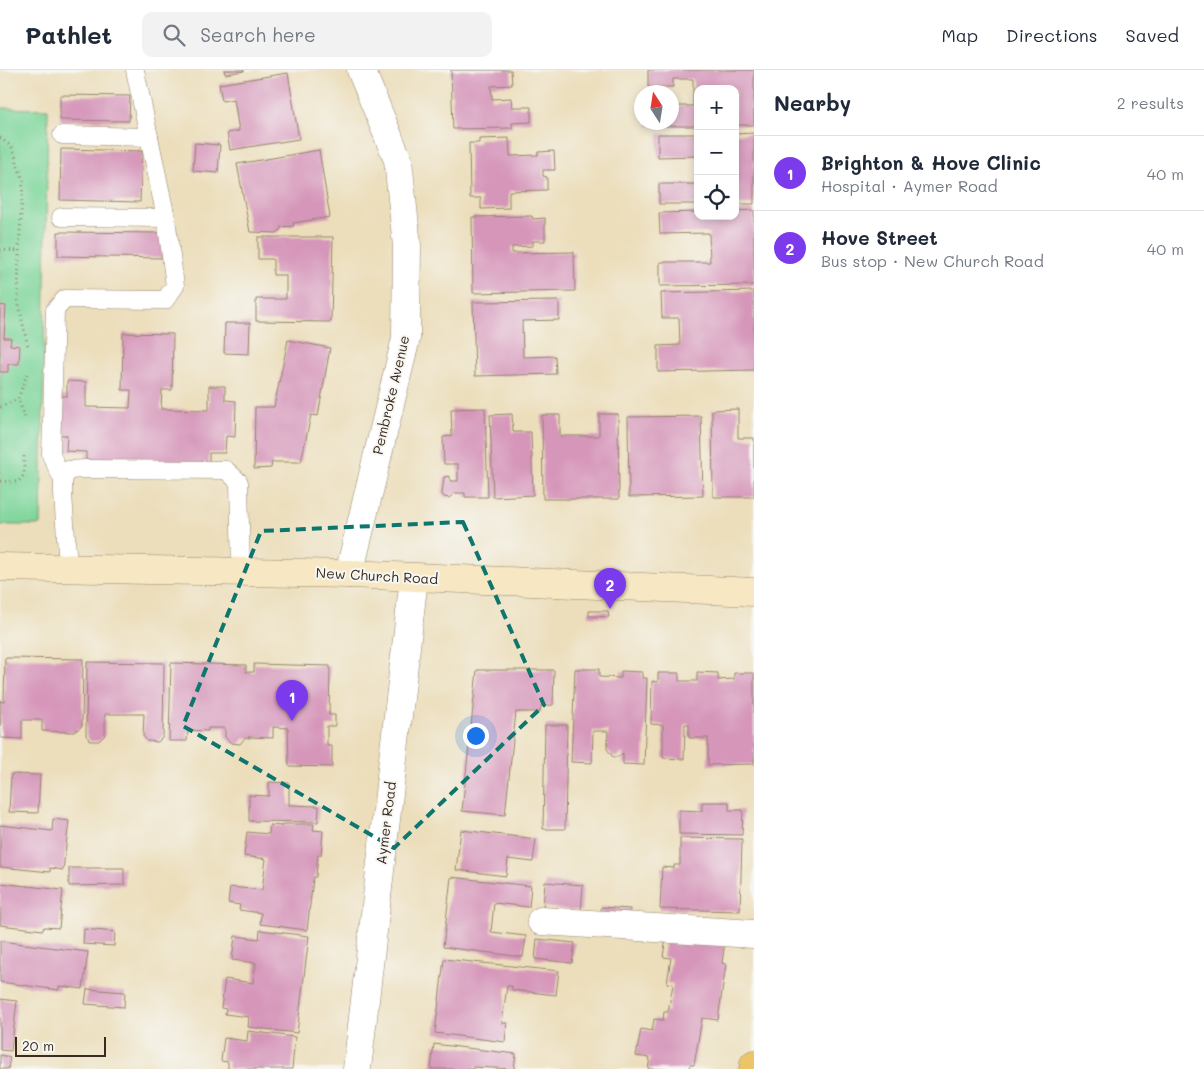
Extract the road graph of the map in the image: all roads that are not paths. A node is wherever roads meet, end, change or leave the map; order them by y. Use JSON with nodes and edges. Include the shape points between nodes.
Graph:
{"nodes":[{"id":1,"x":135,"y":70,"type":"edge"},
{"id":2,"x":361,"y":70,"type":"edge"},
{"id":3,"x":62,"y":135,"type":"dead end"},
{"id":4,"x":150,"y":137,"type":"junction"},
{"id":5,"x":60,"y":217,"type":"dead end"},
{"id":6,"x":166,"y":218,"type":"junction"},
{"id":7,"x":63,"y":480,"type":"junction"},
{"id":8,"x":0,"y":567,"type":"edge"},
{"id":9,"x":68,"y":567,"type":"junction"},
{"id":10,"x":241,"y":571,"type":"junction"},
{"id":11,"x":349,"y":574,"type":"junction"},
{"id":12,"x":414,"y":578,"type":"junction"},
{"id":13,"x":754,"y":592,"type":"edge"},
{"id":14,"x":541,"y":921,"type":"dead end"},
{"id":15,"x":754,"y":934,"type":"edge"},
{"id":16,"x":754,"y":1064,"type":"edge"},
{"id":17,"x":357,"y":1069,"type":"edge"},
{"id":18,"x":753,"y":1069,"type":"edge"}],
"edges":[{"from":1,"to":4,"type":"lane"},
{"from":2,"to":11,"type":"street","name":"Pembroke Avenue","via":[[398,160],[407,246],[406,338]]},
{"from":3,"to":4,"type":"lane"},
{"from":4,"to":6,"type":"lane"},
{"from":5,"to":6,"type":"lane"},
{"from":6,"to":7,"type":"lane","via":[[174,286],[164,300],[65,299],[55,310],[51,455]]},
{"from":7,"to":9,"type":"lane"},
{"from":7,"to":10,"type":"lane","via":[[68,470],[226,470],[239,482]]},
{"from":8,"to":9,"type":"main road","name":"New Church Road"},
{"from":9,"to":10,"type":"main road","name":"New Church Road"},
{"from":10,"to":11,"type":"main road","name":"New Church Road"},
{"from":11,"to":12,"type":"main road","name":"New Church Road"},
{"from":12,"to":13,"type":"main road","name":"New Church Road"},
{"from":12,"to":17,"type":"street","name":"Aymer Road"},
{"from":14,"to":15,"type":"street"},
{"from":16,"to":18,"type":"main road"}]}
